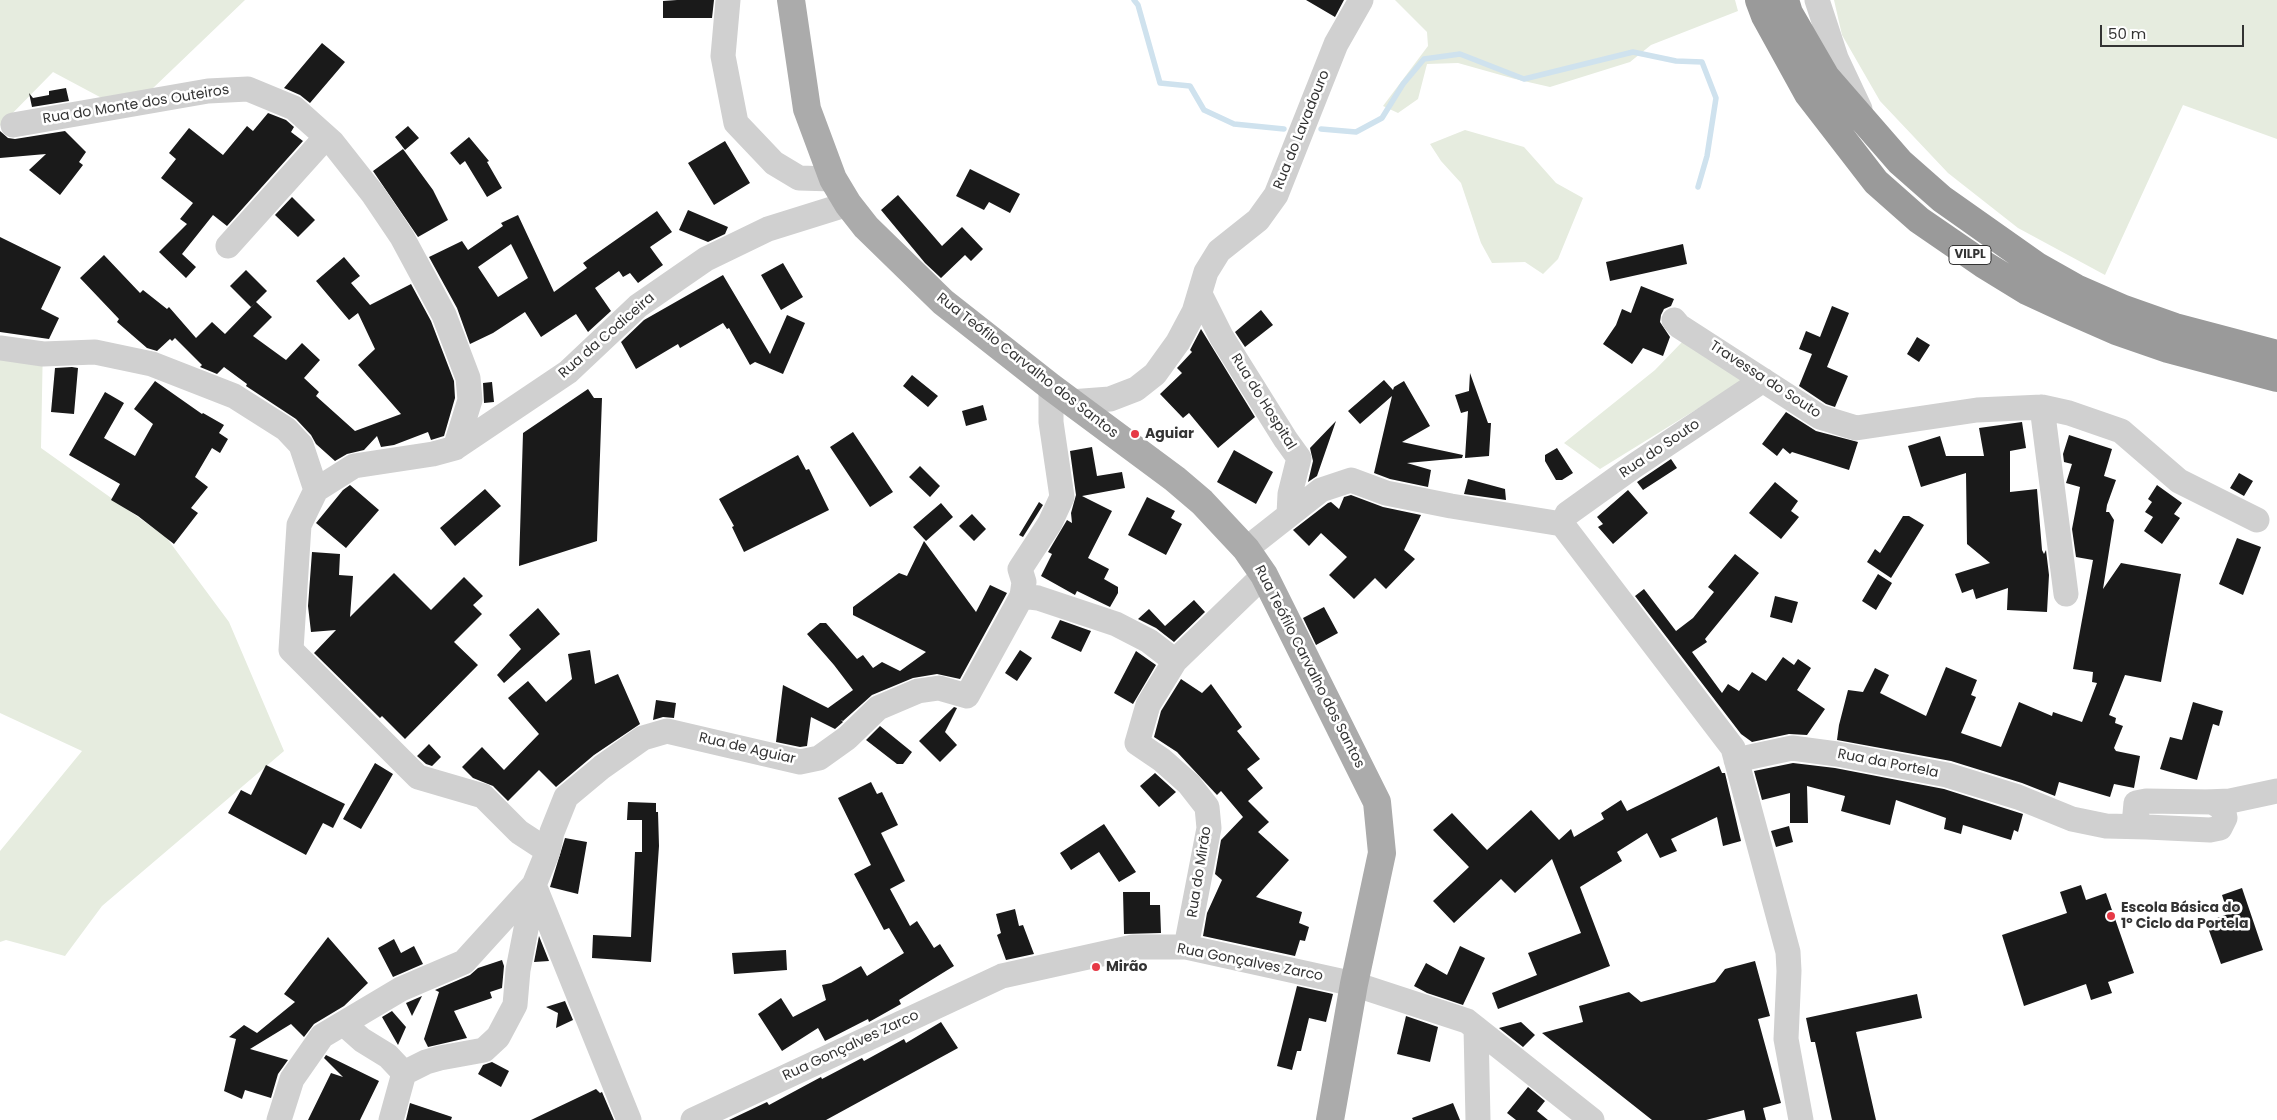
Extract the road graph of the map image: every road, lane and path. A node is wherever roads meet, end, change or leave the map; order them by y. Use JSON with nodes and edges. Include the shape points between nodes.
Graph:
{"nodes":[{"id":1,"x":728,"y":0,"type":"edge"},
{"id":2,"x":791,"y":0,"type":"edge"},
{"id":3,"x":1362,"y":0,"type":"edge"},
{"id":4,"x":1759,"y":0,"type":"edge"},
{"id":5,"x":1785,"y":0,"type":"edge"},
{"id":6,"x":1817,"y":0,"type":"edge"},
{"id":7,"x":13,"y":125,"type":"dead end"},
{"id":8,"x":1867,"y":125,"type":"junction"},
{"id":9,"x":326,"y":137,"type":"junction"},
{"id":10,"x":833,"y":179,"type":"junction"},
{"id":11,"x":848,"y":204,"type":"junction"},
{"id":12,"x":228,"y":246,"type":"dead end"},
{"id":13,"x":1201,"y":296,"type":"junction"},
{"id":14,"x":1674,"y":320,"type":"dead end"},
{"id":15,"x":0,"y":348,"type":"edge"},
{"id":16,"x":2277,"y":354,"type":"edge"},
{"id":17,"x":2277,"y":378,"type":"edge"},
{"id":18,"x":1763,"y":380,"type":"junction"},
{"id":19,"x":1060,"y":395,"type":"junction"},
{"id":20,"x":2042,"y":407,"type":"junction"},
{"id":21,"x":455,"y":448,"type":"junction"},
{"id":22,"x":316,"y":490,"type":"junction"},
{"id":23,"x":1289,"y":514,"type":"junction"},
{"id":24,"x":2256,"y":520,"type":"dead end"},
{"id":25,"x":1562,"y":524,"type":"junction"},
{"id":26,"x":1246,"y":549,"type":"junction"},
{"id":27,"x":1264,"y":574,"type":"junction"},
{"id":28,"x":2066,"y":594,"type":"dead end"},
{"id":29,"x":1022,"y":596,"type":"junction"},
{"id":30,"x":1175,"y":661,"type":"junction"},
{"id":31,"x":1736,"y":760,"type":"junction"},
{"id":32,"x":2277,"y":791,"type":"edge"},
{"id":33,"x":2198,"y":802,"type":"junction"},
{"id":34,"x":2136,"y":803,"type":"junction"},
{"id":35,"x":2037,"y":804,"type":"junction"},
{"id":36,"x":2277,"y":804,"type":"edge"},
{"id":37,"x":2147,"y":828,"type":"junction"},
{"id":38,"x":2220,"y":828,"type":"junction"},
{"id":39,"x":548,"y":851,"type":"junction"},
{"id":40,"x":534,"y":885,"type":"junction"},
{"id":41,"x":1186,"y":947,"type":"junction"},
{"id":42,"x":1354,"y":984,"type":"junction"},
{"id":43,"x":344,"y":1024,"type":"junction"},
{"id":44,"x":1476,"y":1028,"type":"junction"},
{"id":45,"x":404,"y":1073,"type":"junction"},
{"id":46,"x":279,"y":1120,"type":"edge"},
{"id":47,"x":391,"y":1120,"type":"edge"},
{"id":48,"x":629,"y":1120,"type":"edge"},
{"id":49,"x":693,"y":1120,"type":"edge"},
{"id":50,"x":1330,"y":1120,"type":"edge"},
{"id":51,"x":1478,"y":1120,"type":"edge"},
{"id":52,"x":1592,"y":1120,"type":"edge"},
{"id":53,"x":1802,"y":1120,"type":"edge"}],
"edges":[{"from":1,"to":10,"type":"street","via":[[723,56],[736,123],[774,163],[799,178]]},
{"from":2,"to":10,"type":"main road","name":"Rua Teófilo Carvalho dos Santos","via":[[807,109]]},
{"from":3,"to":13,"type":"street","name":"Rua do Lavadouro","via":[[1336,44],[1276,195],[1258,220],[1219,251],[1206,272]]},
{"from":4,"to":17,"type":"highway","number":"VILPL","via":[[1808,94],[1876,182],[1919,220],[2027,291],[2066,309],[2168,349]]},
{"from":5,"to":8,"type":"highway","number":"VILPL","via":[[1826,77]]},
{"from":6,"to":8,"type":"street","number":"VILPL","via":[[1836,58]]},
{"from":7,"to":9,"type":"street","name":"Rua do Monte dos Outeiros","via":[[208,91],[248,89],[294,108]]},
{"from":8,"to":16,"type":"highway","number":"VILPL","via":[[1900,162],[1942,199],[2038,266],[2076,288],[2175,327]]},
{"from":9,"to":12,"type":"street"},
{"from":9,"to":21,"type":"street","name":"Rua do Monte dos Outeiros","via":[[373,194],[402,237],[460,352],[468,378],[470,400]]},
{"from":10,"to":11,"type":"main road","name":"Rua Teófilo Carvalho dos Santos"},
{"from":11,"to":19,"type":"main road","name":"Rua Teófilo Carvalho dos Santos","via":[[866,227],[943,302]]},
{"from":11,"to":21,"type":"street","name":"Rua da Codiceira","via":[[768,229],[706,259],[638,306],[568,372]]},
{"from":13,"to":19,"type":"street","name":"Rua do Lavadouro","via":[[1178,342],[1155,374],[1136,389],[1110,399]]},
{"from":13,"to":23,"type":"street","name":"Rua do Hospital","via":[[1221,336],[1299,458],[1290,494]]},
{"from":14,"to":18,"type":"street","name":"Travessa do Souto"},
{"from":15,"to":22,"type":"street","via":[[43,354],[95,352],[152,364],[234,396],[286,429],[301,445]]},
{"from":18,"to":20,"type":"street","name":"Travessa do Souto","via":[[1820,418],[1856,428],[1977,410]]},
{"from":18,"to":25,"type":"street","name":"Rua do Souto","via":[[1626,471],[1566,514]]},
{"from":19,"to":26,"type":"main road","name":"Rua Teófilo Carvalho dos Santos","via":[[1175,479],[1202,502]]},
{"from":19,"to":29,"type":"street","via":[[1051,422],[1062,497],[1050,523],[1020,569],[1024,582]]},
{"from":20,"to":24,"type":"street","name":"Travessa do Souto","via":[[2122,431],[2179,481]]},
{"from":20,"to":28,"type":"street"},
{"from":21,"to":22,"type":"street","via":[[354,466]]},
{"from":22,"to":39,"type":"street","via":[[299,525],[291,650],[418,777],[483,796],[519,832]]},
{"from":23,"to":25,"type":"street","via":[[1321,490],[1351,480],[1386,493]]},
{"from":23,"to":26,"type":"street"},
{"from":25,"to":31,"type":"street","via":[[1733,748]]},
{"from":26,"to":27,"type":"main road","name":"Rua Teófilo Carvalho dos Santos"},
{"from":27,"to":30,"type":"street","name":"Rua do Mirão"},
{"from":27,"to":42,"type":"main road","name":"Rua Teófilo Carvalho dos Santos","via":[[1377,802],[1382,853]]},
{"from":29,"to":30,"type":"street","via":[[1038,598],[1116,624]]},
{"from":29,"to":39,"type":"street","name":"Rua de Aguiar","via":[[967,696],[939,688],[918,690],[878,708],[847,738],[819,758],[800,762],[667,731],[643,738],[566,798]]},
{"from":30,"to":41,"type":"street","name":"Rua do Mirão","via":[[1148,705],[1137,744],[1162,760],[1189,784],[1207,808],[1209,828]]},
{"from":31,"to":35,"type":"street","name":"Rua da Portela","via":[[1792,748],[1837,754],[1947,775]]},
{"from":31,"to":53,"type":"street","via":[[1788,952],[1786,1039]]},
{"from":32,"to":33,"type":"street","name":"Rua da Portela","via":[[2230,801]]},
{"from":33,"to":34,"type":"street","name":"Rua da Portela"},
{"from":33,"to":38,"type":"street","name":"Rua da Portela","via":[[2212,802],[2223,808],[2225,818]]},
{"from":34,"to":35,"type":"street","name":"Rua da Portela","via":[[2120,810],[2101,811]]},
{"from":34,"to":37,"type":"street","via":[[2135,814],[2140,824]]},
{"from":35,"to":37,"type":"street","name":"Rua da Portela","via":[[2072,819],[2106,826]]},
{"from":36,"to":38,"type":"street","name":"Rua da Portela"},
{"from":37,"to":38,"type":"street","name":"Rua da Portela"},
{"from":39,"to":40,"type":"street","name":"Rua de Aguiar"},
{"from":40,"to":43,"type":"street","via":[[464,962],[402,989]]},
{"from":40,"to":45,"type":"street","via":[[518,970],[515,1005],[498,1038],[484,1050],[426,1062]]},
{"from":40,"to":48,"type":"street"},
{"from":41,"to":42,"type":"street","name":"Rua Gonçalves Zarco"},
{"from":41,"to":49,"type":"street","name":"Rua Gonçalves Zarco","via":[[1133,947],[1002,976]]},
{"from":42,"to":44,"type":"street","name":"Rua Gonçalves Zarco","via":[[1467,1021]]},
{"from":42,"to":50,"type":"main road","name":"Rua Teófilo Carvalho dos Santos"},
{"from":43,"to":45,"type":"street","via":[[388,1056]]},
{"from":43,"to":46,"type":"street","via":[[322,1036],[292,1078]]},
{"from":44,"to":51,"type":"street"},
{"from":44,"to":52,"type":"street","name":"Rua Gonçalves Zarco"},
{"from":45,"to":47,"type":"street"}]}
